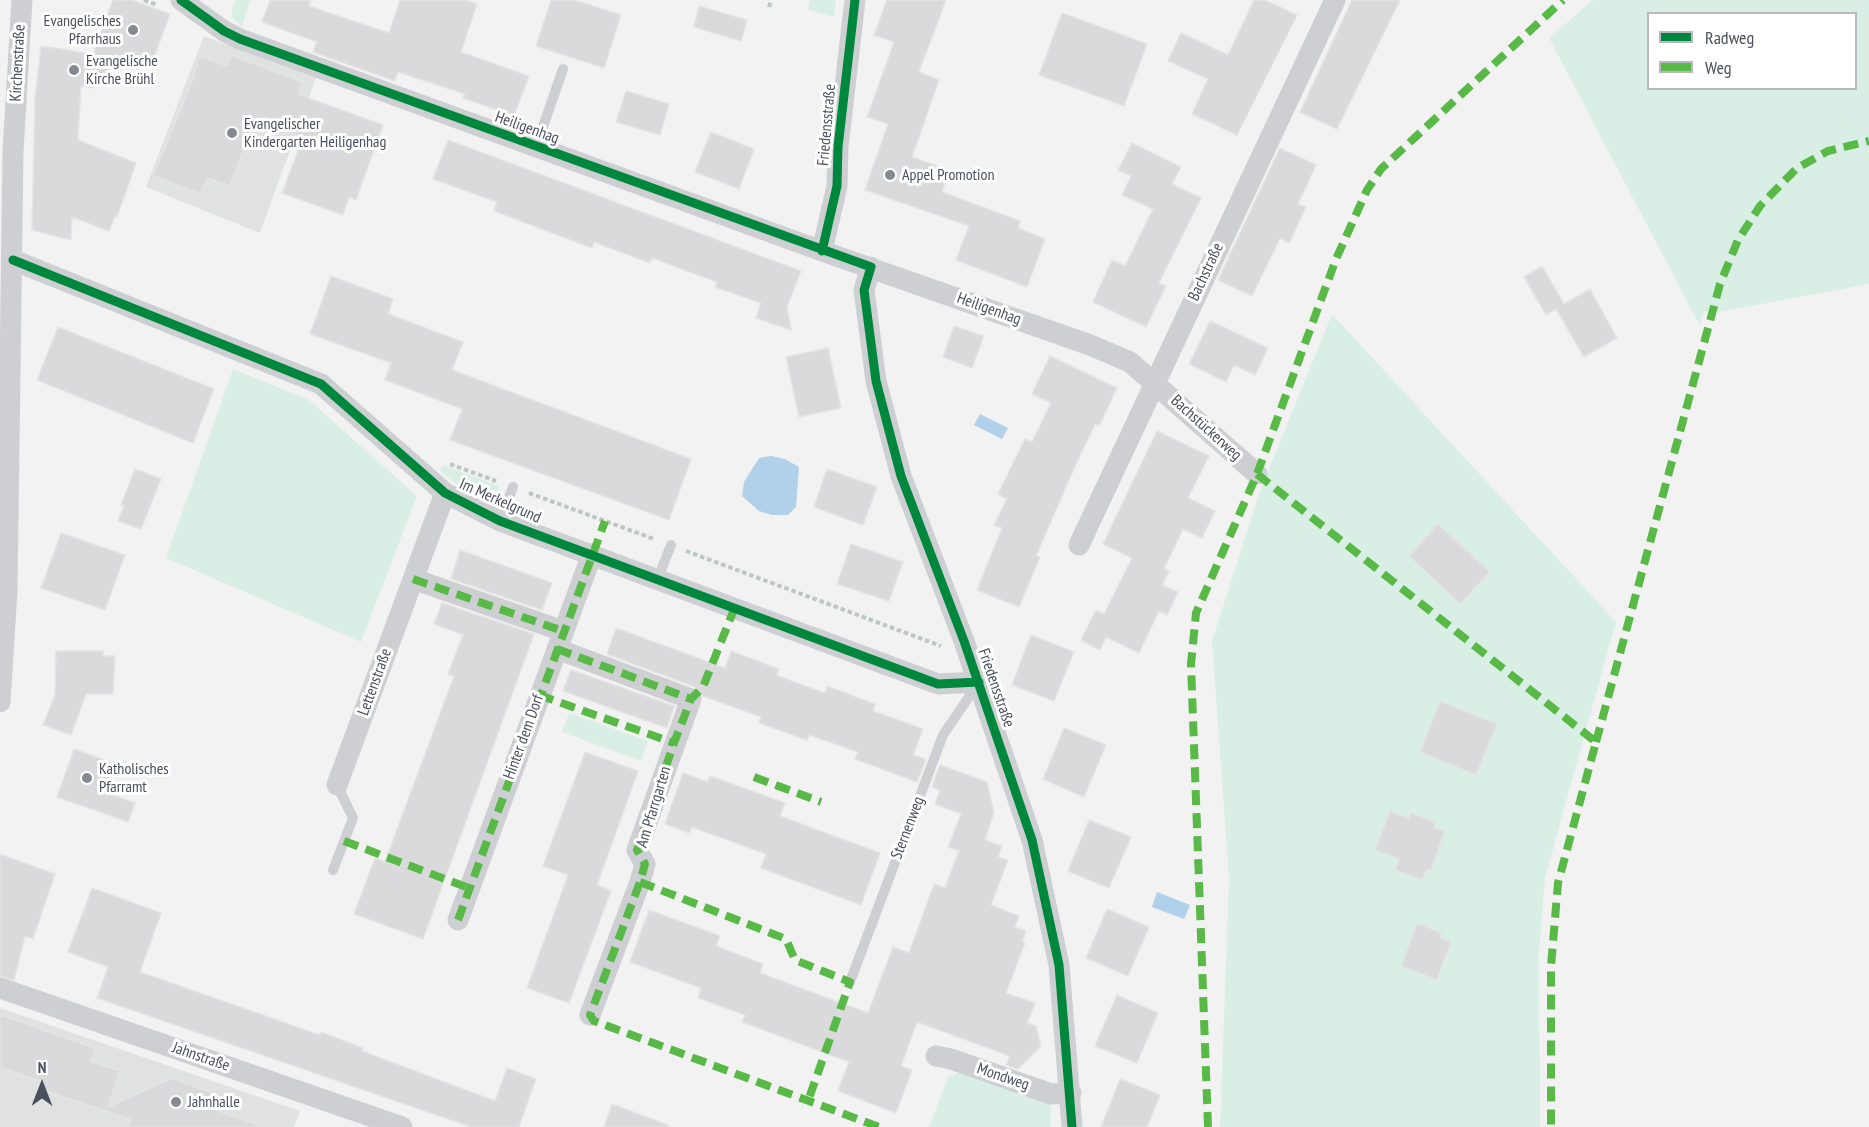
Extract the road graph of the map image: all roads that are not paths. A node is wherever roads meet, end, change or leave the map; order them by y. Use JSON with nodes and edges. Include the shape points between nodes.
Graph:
{"nodes":[{"id":1,"x":22,"y":0,"type":"edge"},
{"id":2,"x":181,"y":0,"type":"edge"},
{"id":3,"x":855,"y":0,"type":"edge"},
{"id":4,"x":1335,"y":0,"type":"edge"},
{"id":5,"x":9,"y":52,"type":"edge"},
{"id":6,"x":563,"y":69,"type":"dead end"},
{"id":7,"x":536,"y":147,"type":"junction"},
{"id":8,"x":822,"y":251,"type":"junction"},
{"id":9,"x":13,"y":260,"type":"junction"},
{"id":10,"x":871,"y":267,"type":"junction"},
{"id":11,"x":1155,"y":382,"type":"junction"},
{"id":12,"x":1257,"y":474,"type":"dead end"},
{"id":13,"x":513,"y":487,"type":"dead end"},
{"id":14,"x":445,"y":493,"type":"junction"},
{"id":15,"x":500,"y":521,"type":"junction"},
{"id":16,"x":671,"y":545,"type":"dead end"},
{"id":17,"x":1079,"y":545,"type":"dead end"},
{"id":18,"x":592,"y":554,"type":"junction"},
{"id":19,"x":658,"y":578,"type":"junction"},
{"id":20,"x":413,"y":579,"type":"junction"},
{"id":21,"x":560,"y":640,"type":"junction"},
{"id":22,"x":979,"y":682,"type":"junction"},
{"id":23,"x":0,"y":702,"type":"edge"},
{"id":24,"x":337,"y":785,"type":"joint"},
{"id":25,"x":333,"y":870,"type":"dead end"},
{"id":26,"x":458,"y":920,"type":"dead end"},
{"id":27,"x":850,"y":981,"type":"dead end"},
{"id":28,"x":0,"y":988,"type":"edge"},
{"id":29,"x":590,"y":1015,"type":"dead end"},
{"id":30,"x":936,"y":1056,"type":"dead end"},
{"id":31,"x":1071,"y":1093,"type":"junction"},
{"id":32,"x":402,"y":1127,"type":"edge"},
{"id":33,"x":1072,"y":1127,"type":"edge"}],
"edges":[{"from":1,"to":5,"type":"street","name":"Kirchenstraße"},
{"from":2,"to":7,"type":"street","name":"Heiligenhag","via":[[240,39]]},
{"from":3,"to":8,"type":"street","name":"Friedensstraße","via":[[837,186]]},
{"from":4,"to":11,"type":"street","name":"Bachstraße"},
{"from":5,"to":9,"type":"street","name":"Kirchenstraße"},
{"from":6,"to":7,"type":"lane"},
{"from":7,"to":8,"type":"street","name":"Heiligenhag"},
{"from":8,"to":10,"type":"street","name":"Heiligenhag"},
{"from":9,"to":14,"type":"street","name":"Im Merkelgrund","via":[[321,384]]},
{"from":9,"to":23,"type":"street","name":"Kirchenstraße","via":[[7,590]]},
{"from":10,"to":11,"type":"street","name":"Heiligenhag","via":[[1090,345],[1130,362]]},
{"from":10,"to":22,"type":"street","name":"Friedensstraße","via":[[864,290],[876,381],[902,476]]},
{"from":11,"to":12,"type":"street","name":"Bachstückerweg"},
{"from":11,"to":17,"type":"street","name":"Bachstraße"},
{"from":13,"to":15,"type":"lane"},
{"from":14,"to":15,"type":"street","name":"Im Merkelgrund"},
{"from":14,"to":20,"type":"street","name":"Lettenstraße"},
{"from":15,"to":18,"type":"street","name":"Im Merkelgrund"},
{"from":16,"to":19,"type":"lane"},
{"from":18,"to":19,"type":"street","name":"Im Merkelgrund"},
{"from":18,"to":21,"type":"street","name":"Hinter dem Dorf"},
{"from":19,"to":22,"type":"street","name":"Im Merkelgrund","via":[[939,684]]},
{"from":20,"to":21,"type":"street"},
{"from":20,"to":24,"type":"street","name":"Lettenstraße"},
{"from":21,"to":26,"type":"street","name":"Hinter dem Dorf"},
{"from":21,"to":29,"type":"street","name":"Am Pfarrgarten","via":[[691,699],[637,850],[645,864],[640,882]]},
{"from":22,"to":27,"type":"lane","name":"Sternenweg","via":[[943,735]]},
{"from":22,"to":31,"type":"street","name":"Friedensstraße","via":[[1032,840],[1059,965]]},
{"from":24,"to":25,"type":"lane","name":"Lettenstraße","via":[[353,818]]},
{"from":28,"to":32,"type":"street","name":"Jahnstraße"},
{"from":30,"to":31,"type":"street","name":"Mondweg","via":[[1051,1094]]},
{"from":31,"to":33,"type":"street","name":"Friedensstraße"}]}
